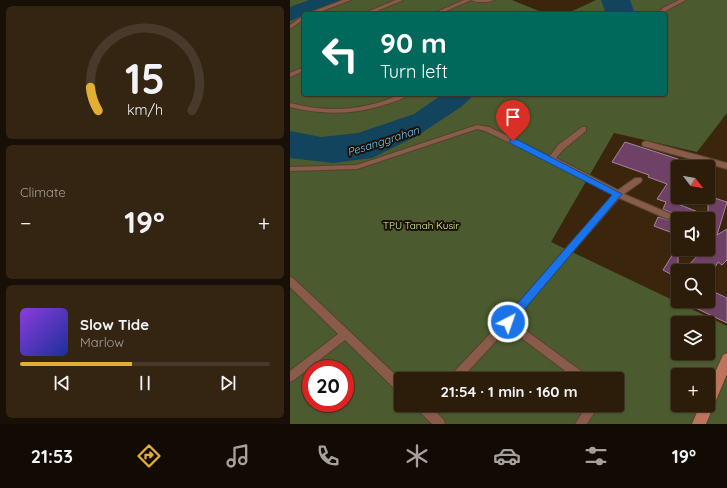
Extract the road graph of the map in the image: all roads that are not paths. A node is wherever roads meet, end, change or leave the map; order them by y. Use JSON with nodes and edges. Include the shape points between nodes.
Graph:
{"nodes":[{"id":1,"x":348,"y":0,"type":"edge"},
{"id":2,"x":400,"y":0,"type":"edge"},
{"id":3,"x":468,"y":0,"type":"edge"},
{"id":4,"x":474,"y":0,"type":"edge"},
{"id":5,"x":491,"y":0,"type":"edge"},
{"id":6,"x":683,"y":0,"type":"edge"},
{"id":7,"x":315,"y":12,"type":"edge"},
{"id":8,"x":370,"y":12,"type":"edge"},
{"id":9,"x":439,"y":12,"type":"edge"},
{"id":10,"x":662,"y":12,"type":"edge"},
{"id":11,"x":302,"y":18,"type":"edge"},
{"id":12,"x":290,"y":26,"type":"edge"},
{"id":13,"x":302,"y":70,"type":"edge"},
{"id":14,"x":290,"y":75,"type":"edge"},
{"id":15,"x":401,"y":96,"type":"edge"},
{"id":16,"x":290,"y":105,"type":"edge"},
{"id":17,"x":584,"y":129,"type":"dead end"},
{"id":18,"x":646,"y":144,"type":"dead end"},
{"id":19,"x":551,"y":160,"type":"junction"},
{"id":20,"x":727,"y":166,"type":"edge"},
{"id":21,"x":290,"y":169,"type":"edge"},
{"id":22,"x":638,"y":180,"type":"dead end"},
{"id":23,"x":618,"y":194,"type":"junction"},
{"id":24,"x":668,"y":216,"type":"dead end"},
{"id":25,"x":290,"y":282,"type":"edge"},
{"id":26,"x":508,"y":322,"type":"junction"},
{"id":27,"x":344,"y":335,"type":"junction"},
{"id":28,"x":727,"y":358,"type":"edge"},
{"id":29,"x":461,"y":372,"type":"edge"},
{"id":30,"x":575,"y":372,"type":"edge"},
{"id":31,"x":290,"y":378,"type":"edge"},
{"id":32,"x":394,"y":381,"type":"edge"},
{"id":33,"x":715,"y":387,"type":"edge"},
{"id":34,"x":430,"y":412,"type":"edge"},
{"id":35,"x":589,"y":412,"type":"edge"},
{"id":36,"x":704,"y":412,"type":"edge"},
{"id":37,"x":440,"y":424,"type":"edge"},
{"id":38,"x":580,"y":424,"type":"edge"},
{"id":39,"x":699,"y":424,"type":"edge"}],
"edges":[{"from":1,"to":7,"type":"lane"},
{"from":2,"to":8,"type":"lane"},
{"from":3,"to":9,"type":"lane"},
{"from":4,"to":5,"type":"lane"},
{"from":6,"to":10,"type":"lane"},
{"from":11,"to":12,"type":"lane"},
{"from":13,"to":14,"type":"lane"},
{"from":15,"to":16,"type":"lane","via":[[374,106],[327,113]]},
{"from":17,"to":19,"type":"lane","via":[[561,147]]},
{"from":18,"to":20,"type":"street"},
{"from":19,"to":21,"type":"lane","via":[[487,129],[477,127],[357,167]]},
{"from":19,"to":23,"type":"lane"},
{"from":22,"to":23,"type":"lane"},
{"from":23,"to":24,"type":"lane"},
{"from":23,"to":26,"type":"lane"},
{"from":25,"to":27,"type":"lane"},
{"from":26,"to":29,"type":"lane"},
{"from":26,"to":30,"type":"lane"},
{"from":27,"to":31,"type":"lane"},
{"from":27,"to":32,"type":"lane"},
{"from":28,"to":33,"type":"main road"},
{"from":34,"to":37,"type":"lane"},
{"from":35,"to":38,"type":"lane"},
{"from":36,"to":39,"type":"main road"}]}
